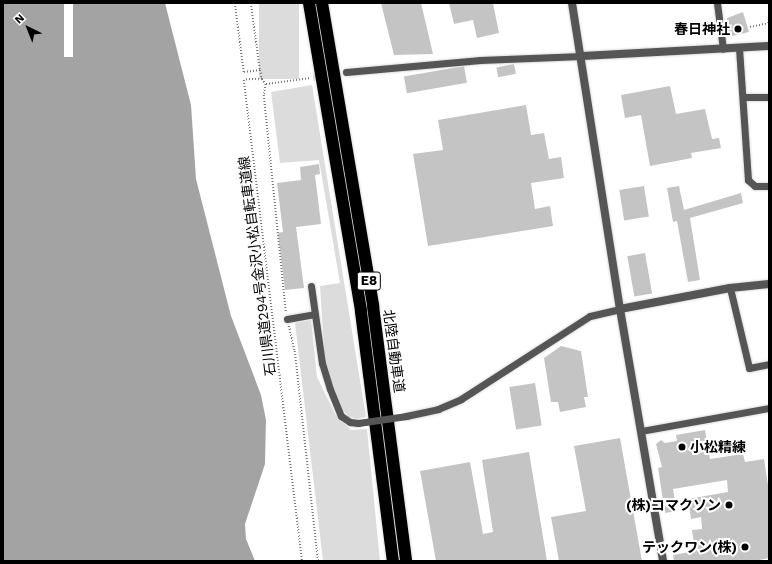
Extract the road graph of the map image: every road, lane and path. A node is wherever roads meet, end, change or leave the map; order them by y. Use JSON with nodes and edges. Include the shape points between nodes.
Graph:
{"nodes":[{"id":1,"x":235,"y":3,"type":"edge"},
{"id":2,"x":252,"y":3,"type":"edge"},
{"id":3,"x":309,"y":3,"type":"edge"},
{"id":4,"x":322,"y":3,"type":"edge"},
{"id":5,"x":572,"y":3,"type":"edge"},
{"id":6,"x":717,"y":3,"type":"edge"},
{"id":7,"x":769,"y":23,"type":"edge"},
{"id":8,"x":750,"y":27,"type":"dead end"},
{"id":9,"x":769,"y":46,"type":"edge"},
{"id":10,"x":739,"y":48,"type":"junction"},
{"id":11,"x":723,"y":49,"type":"junction"},
{"id":12,"x":582,"y":56,"type":"junction"},
{"id":13,"x":260,"y":70,"type":"junction"},
{"id":14,"x":346,"y":72,"type":"tunnel mouth"},
{"id":15,"x":313,"y":77,"type":"tunnel mouth"},
{"id":16,"x":266,"y":84,"type":"dead end"},
{"id":17,"x":743,"y":97,"type":"junction"},
{"id":18,"x":769,"y":97,"type":"edge"},
{"id":19,"x":769,"y":186,"type":"edge"},
{"id":20,"x":769,"y":284,"type":"edge"},
{"id":21,"x":311,"y":286,"type":"dead end"},
{"id":22,"x":730,"y":288,"type":"junction"},
{"id":23,"x":620,"y":309,"type":"junction"},
{"id":24,"x":315,"y":314,"type":"junction"},
{"id":25,"x":287,"y":319,"type":"dead end"},
{"id":26,"x":769,"y":364,"type":"edge"},
{"id":27,"x":769,"y":408,"type":"edge"},
{"id":28,"x":641,"y":431,"type":"junction"},
{"id":29,"x":302,"y":561,"type":"edge"},
{"id":30,"x":393,"y":561,"type":"edge"},
{"id":31,"x":406,"y":561,"type":"edge"},
{"id":32,"x":664,"y":561,"type":"edge"}],
"edges":[{"from":1,"to":13,"type":"path","via":[[244,72]]},
{"from":2,"to":13,"type":"path"},
{"from":3,"to":30,"type":"highway","name":"北陸自動車道","number":"E8","via":[[361,312]]},
{"from":4,"to":31,"type":"highway","name":"北陸自動車道","number":"E8","via":[[370,291]]},
{"from":5,"to":12,"type":"street"},
{"from":6,"to":11,"type":"street"},
{"from":7,"to":8,"type":"path"},
{"from":9,"to":10,"type":"street"},
{"from":10,"to":11,"type":"street"},
{"from":10,"to":17,"type":"street"},
{"from":11,"to":12,"type":"street"},
{"from":12,"to":14,"type":"street","via":[[487,60]]},
{"from":12,"to":23,"type":"street"},
{"from":13,"to":29,"type":"path","name":"石川県道294号金沢小松自転車道線","via":[[262,79],[244,80]]},
{"from":15,"to":16,"type":"path"},
{"from":17,"to":18,"type":"street"},
{"from":17,"to":19,"type":"street","via":[[748,180],[755,186]]},
{"from":20,"to":22,"type":"street"},
{"from":21,"to":24,"type":"street"},
{"from":22,"to":23,"type":"street"},
{"from":22,"to":26,"type":"street","via":[[749,368]]},
{"from":23,"to":24,"type":"street","bridge":true,"via":[[590,316],[461,398],[438,409],[358,423],[350,422],[341,416],[336,406],[322,363]]},
{"from":23,"to":28,"type":"street"},
{"from":24,"to":25,"type":"street"},
{"from":27,"to":28,"type":"street"},
{"from":28,"to":32,"type":"street"}]}
